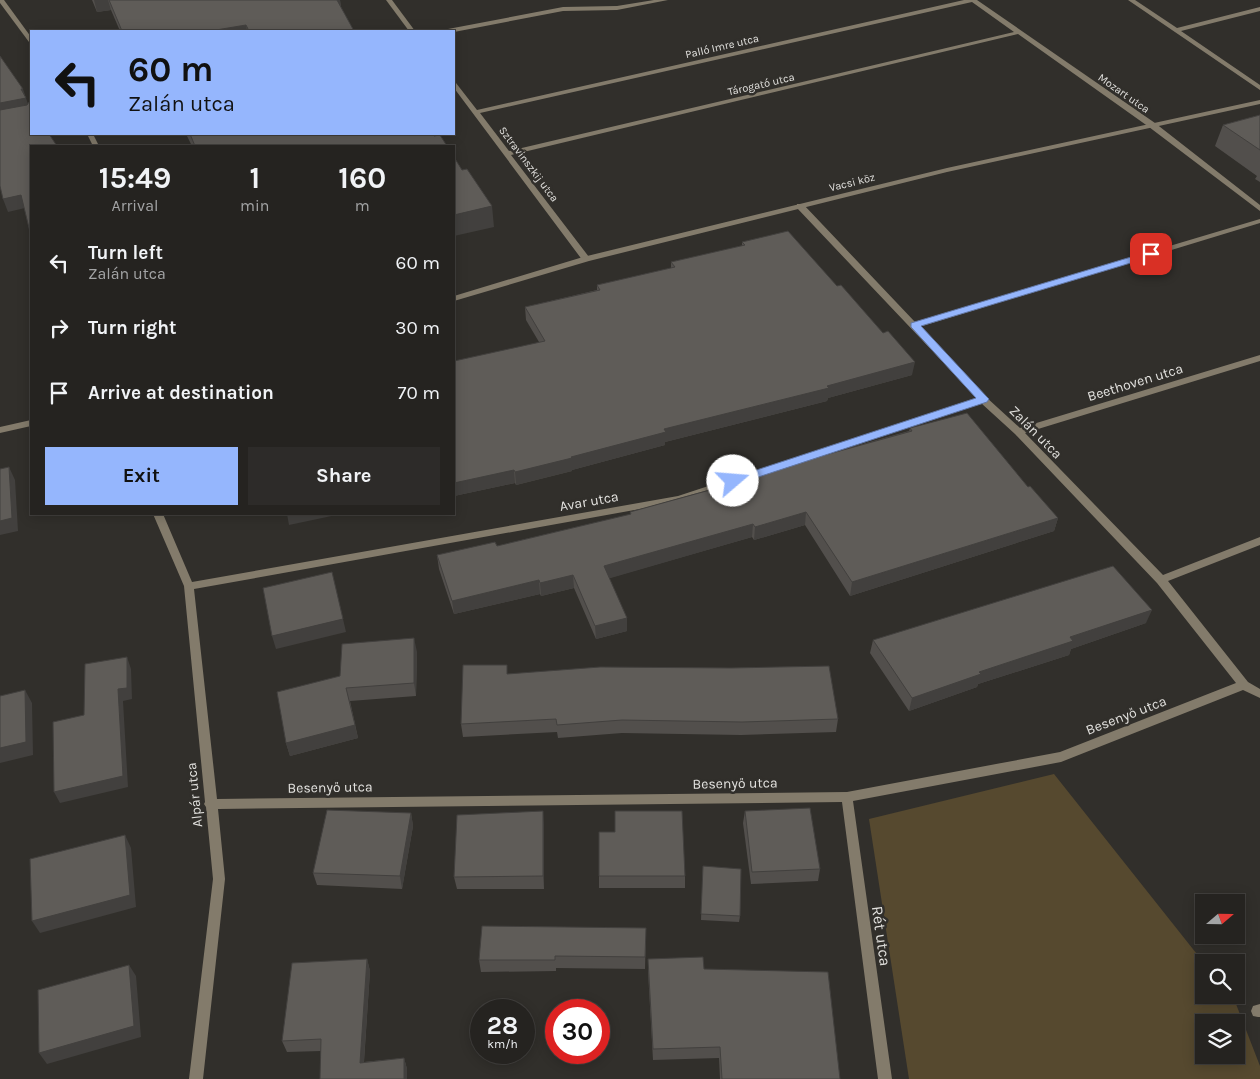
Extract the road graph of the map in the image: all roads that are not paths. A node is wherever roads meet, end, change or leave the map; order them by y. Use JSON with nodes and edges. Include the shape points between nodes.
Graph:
{"nodes":[{"id":1,"x":1,"y":0,"type":"edge"},
{"id":2,"x":389,"y":0,"type":"edge"},
{"id":3,"x":664,"y":0,"type":"edge"},
{"id":4,"x":972,"y":0,"type":"edge"},
{"id":5,"x":1131,"y":0,"type":"edge"},
{"id":6,"x":1260,"y":9,"type":"edge"},
{"id":7,"x":411,"y":30,"type":"edge"},
{"id":8,"x":453,"y":30,"type":"edge"},
{"id":9,"x":1177,"y":30,"type":"junction"},
{"id":10,"x":1020,"y":32,"type":"junction"},
{"id":11,"x":30,"y":40,"type":"edge"},
{"id":12,"x":455,"y":85,"type":"edge"},
{"id":13,"x":1260,"y":88,"type":"edge"},
{"id":14,"x":1260,"y":102,"type":"edge"},
{"id":15,"x":476,"y":112,"type":"junction"},
{"id":16,"x":1152,"y":125,"type":"junction"},
{"id":17,"x":507,"y":154,"type":"junction"},
{"id":18,"x":800,"y":206,"type":"junction"},
{"id":19,"x":1260,"y":209,"type":"edge"},
{"id":20,"x":1260,"y":221,"type":"edge"},
{"id":21,"x":586,"y":258,"type":"junction"},
{"id":22,"x":455,"y":299,"type":"edge"},
{"id":23,"x":915,"y":325,"type":"junction"},
{"id":24,"x":1260,"y":358,"type":"edge"},
{"id":25,"x":983,"y":399,"type":"junction"},
{"id":26,"x":30,"y":423,"type":"edge"},
{"id":27,"x":0,"y":430,"type":"edge"},
{"id":28,"x":1018,"y":432,"type":"junction"},
{"id":29,"x":158,"y":515,"type":"edge"},
{"id":30,"x":1260,"y":541,"type":"edge"},
{"id":31,"x":1161,"y":580,"type":"junction"},
{"id":32,"x":189,"y":586,"type":"junction"},
{"id":33,"x":1244,"y":685,"type":"junction"},
{"id":34,"x":1260,"y":694,"type":"edge"},
{"id":35,"x":847,"y":797,"type":"junction"},
{"id":36,"x":210,"y":804,"type":"junction"},
{"id":37,"x":196,"y":1079,"type":"edge"},
{"id":38,"x":885,"y":1079,"type":"edge"}],
"edges":[{"from":1,"to":11,"type":"street"},
{"from":2,"to":7,"type":"street"},
{"from":3,"to":8,"type":"street","via":[[617,8],[563,9]]},
{"from":4,"to":10,"type":"street","name":"Mozart utca"},
{"from":4,"to":15,"type":"street","name":"Palló Imre utca"},
{"from":5,"to":9,"type":"street"},
{"from":6,"to":9,"type":"street"},
{"from":9,"to":13,"type":"street"},
{"from":10,"to":16,"type":"street","name":"Mozart utca"},
{"from":10,"to":17,"type":"street","name":"Tárogató utca"},
{"from":12,"to":15,"type":"street","name":"Sztravinszkij utca"},
{"from":14,"to":16,"type":"street","name":"Vacsi köz"},
{"from":15,"to":17,"type":"street","name":"Sztravinszkij utca"},
{"from":16,"to":18,"type":"street","name":"Vacsi köz"},
{"from":16,"to":19,"type":"street","name":"Mozart utca"},
{"from":17,"to":21,"type":"street","name":"Sztravinszkij utca"},
{"from":18,"to":21,"type":"street","name":"Vacsi köz"},
{"from":18,"to":23,"type":"street","name":"Zalán utca"},
{"from":20,"to":23,"type":"street"},
{"from":21,"to":22,"type":"street","name":"Vacsi köz"},
{"from":23,"to":25,"type":"street","name":"Zalán utca"},
{"from":24,"to":28,"type":"street","name":"Beethoven utca"},
{"from":25,"to":28,"type":"street","name":"Zalán utca"},
{"from":25,"to":32,"type":"street","name":"Avar utca","via":[[679,499]]},
{"from":26,"to":27,"type":"street"},
{"from":28,"to":31,"type":"street","name":"Zalán utca"},
{"from":29,"to":32,"type":"street","name":"Alpár utca"},
{"from":30,"to":31,"type":"street"},
{"from":31,"to":33,"type":"street","name":"Zalán utca"},
{"from":32,"to":36,"type":"street","name":"Alpár utca"},
{"from":33,"to":34,"type":"street"},
{"from":33,"to":35,"type":"street","name":"Besenyő utca","via":[[1061,757]]},
{"from":35,"to":36,"type":"street","name":"Besenyő utca"},
{"from":35,"to":38,"type":"street","name":"Rét utca"},
{"from":36,"to":37,"type":"street","name":"Alpár utca","via":[[218,879]]}]}
